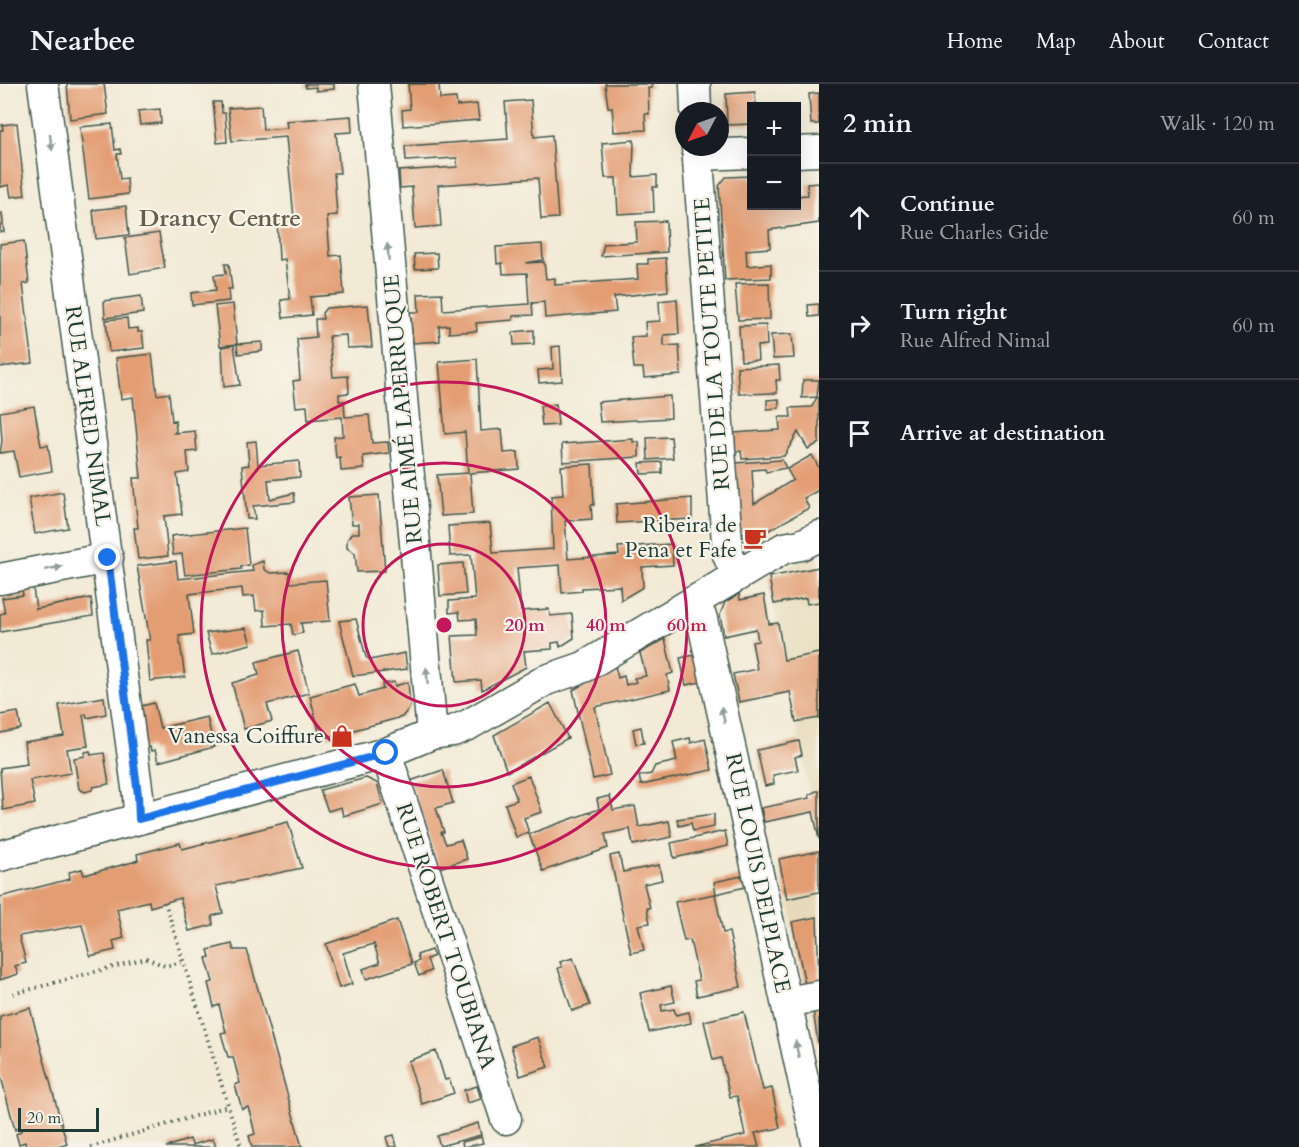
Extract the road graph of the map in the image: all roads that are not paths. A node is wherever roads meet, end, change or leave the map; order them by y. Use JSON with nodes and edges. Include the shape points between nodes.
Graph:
{"nodes":[{"id":1,"x":43,"y":84,"type":"edge"},
{"id":2,"x":374,"y":84,"type":"edge"},
{"id":3,"x":695,"y":84,"type":"edge"},
{"id":4,"x":696,"y":102,"type":"edge"},
{"id":5,"x":819,"y":151,"type":"edge"},
{"id":6,"x":729,"y":152,"type":"edge"},
{"id":7,"x":801,"y":152,"type":"edge"},
{"id":8,"x":747,"y":153,"type":"edge"},
{"id":9,"x":698,"y":156,"type":"edge"},
{"id":10,"x":819,"y":518,"type":"edge"},
{"id":11,"x":819,"y":536,"type":"edge"},
{"id":12,"x":784,"y":548,"type":"junction"},
{"id":13,"x":108,"y":558,"type":"junction"},
{"id":14,"x":737,"y":576,"type":"junction"},
{"id":15,"x":0,"y":579,"type":"edge"},
{"id":16,"x":693,"y":601,"type":"junction"},
{"id":17,"x":432,"y":735,"type":"junction"},
{"id":18,"x":386,"y":753,"type":"junction"},
{"id":19,"x":139,"y":819,"type":"junction"},
{"id":20,"x":0,"y":856,"type":"edge"},
{"id":21,"x":819,"y":996,"type":"edge"},
{"id":22,"x":787,"y":1002,"type":"junction"},
{"id":23,"x":506,"y":1119,"type":"dead end"},
{"id":24,"x":818,"y":1147,"type":"edge"}],
"edges":[{"from":1,"to":13,"type":"street","name":"RUE ALFRED NIMAL","one_way":true},
{"from":17,"to":2,"type":"street","name":"RUE AIMÉ LAPERRUQUE","one_way":true},
{"from":3,"to":4,"type":"street"},
{"from":5,"to":7,"type":"street"},
{"from":6,"to":8,"type":"street"},
{"from":9,"to":14,"type":"street","name":"RUE DE LA TOUTE PETITE","via":[[728,555]]},
{"from":10,"to":12,"type":"street","via":[[794,533]]},
{"from":11,"to":12,"type":"street"},
{"from":12,"to":14,"type":"street"},
{"from":15,"to":13,"type":"street","one_way":true},
{"from":13,"to":19,"type":"street","name":"RUE ALFRED NIMAL"},
{"from":14,"to":16,"type":"street"},
{"from":16,"to":17,"type":"street","via":[[584,667],[546,680],[468,725]]},
{"from":22,"to":16,"type":"street","name":"RUE LOUIS DELPLACE","one_way":true,"via":[[702,619]]},
{"from":17,"to":18,"type":"street"},
{"from":18,"to":19,"type":"street"},
{"from":18,"to":23,"type":"street","name":"RUE ROBERT TOUBIANA"},
{"from":19,"to":20,"type":"street"},
{"from":21,"to":22,"type":"street"},
{"from":24,"to":22,"type":"street","name":"RUE LOUIS DELPLACE","one_way":true}]}
